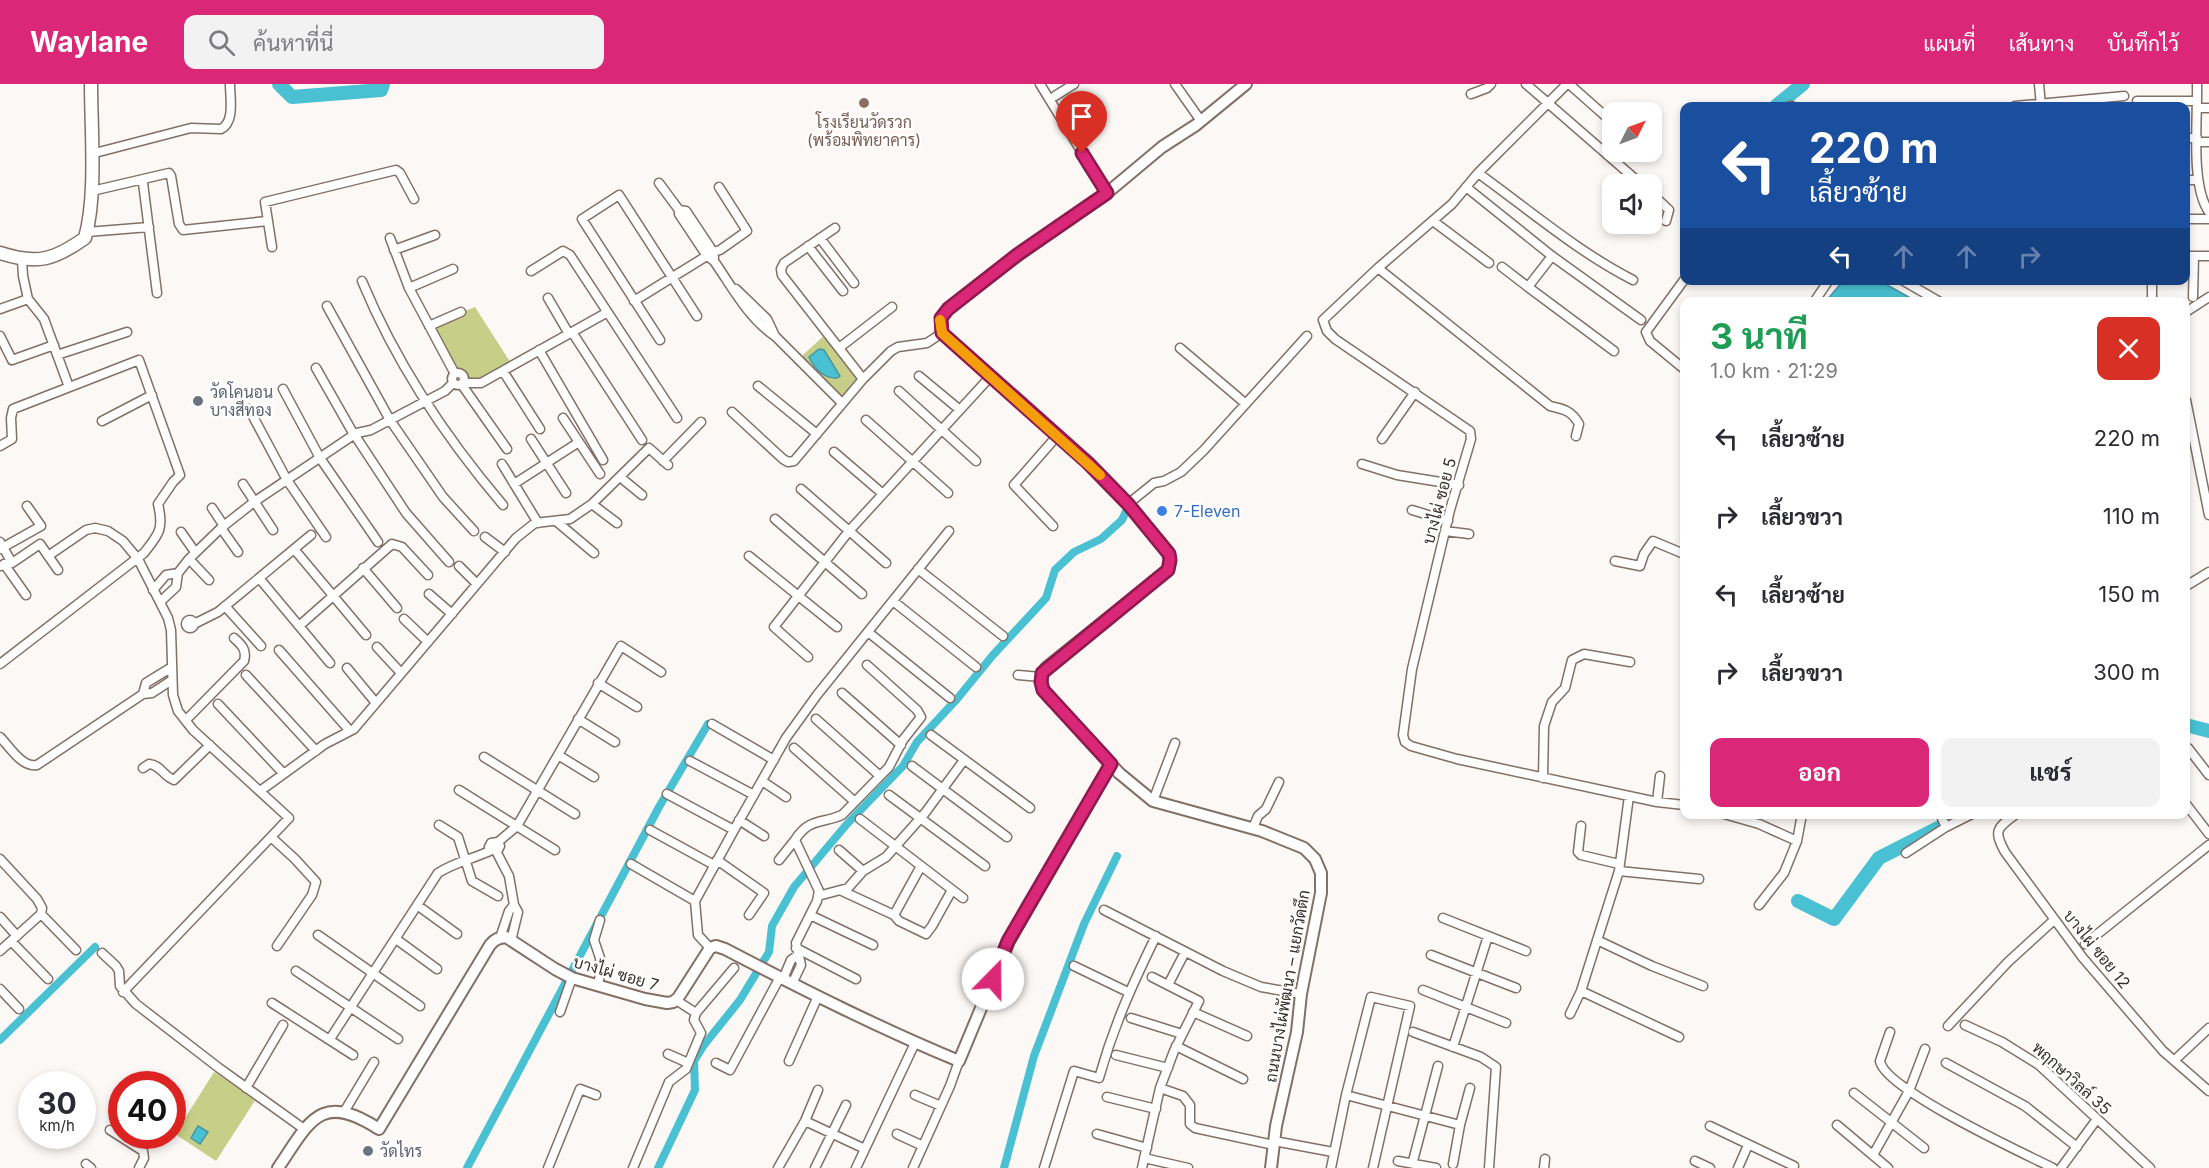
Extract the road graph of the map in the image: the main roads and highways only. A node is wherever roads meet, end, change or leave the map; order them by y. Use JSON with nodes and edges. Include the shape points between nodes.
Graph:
{"nodes":[{"id":1,"x":91,"y":84,"type":"edge"},
{"id":2,"x":0,"y":253,"type":"edge"}],
"edges":[{"from":1,"to":2,"type":"main road","via":[[92,190],[85,238],[56,255],[39,259],[22,260]]}]}
